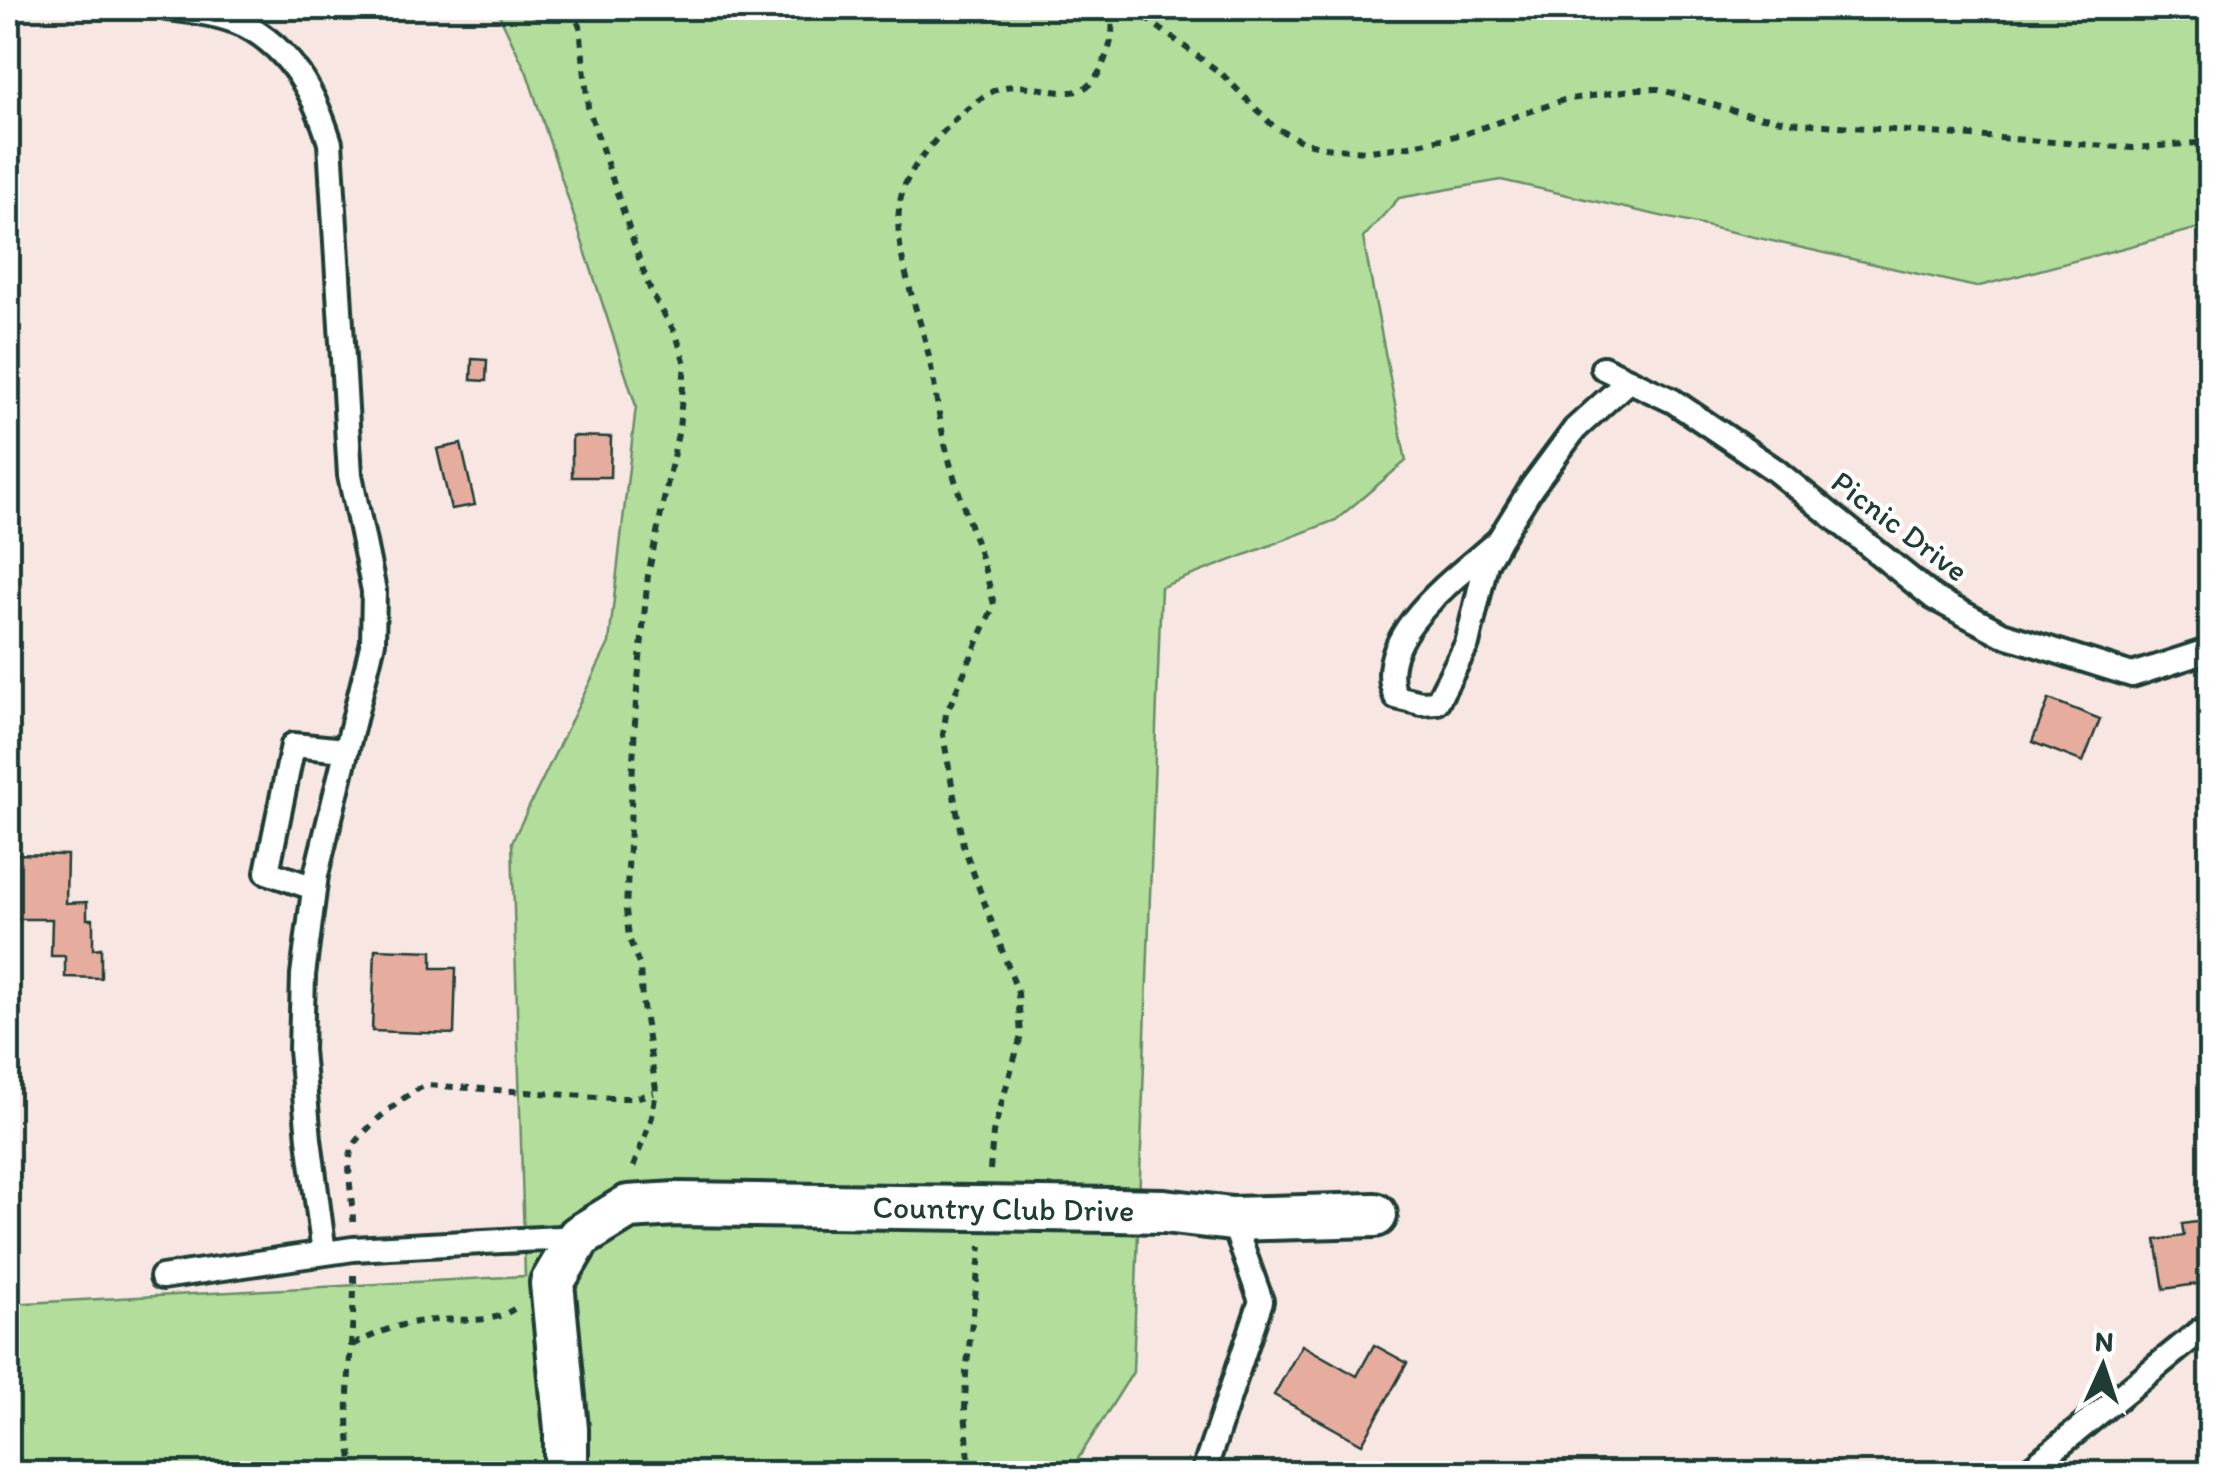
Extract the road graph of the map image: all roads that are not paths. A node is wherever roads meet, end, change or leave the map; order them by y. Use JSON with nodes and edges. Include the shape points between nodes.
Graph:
{"nodes":[{"id":1,"x":167,"y":8,"type":"edge"},
{"id":2,"x":1603,"y":368,"type":"dead end"},
{"id":3,"x":1628,"y":380,"type":"junction"},
{"id":4,"x":1500,"y":540,"type":"junction"},
{"id":5,"x":2210,"y":650,"type":"edge"},
{"id":6,"x":346,"y":750,"type":"junction"},
{"id":7,"x":314,"y":888,"type":"junction"},
{"id":8,"x":1375,"y":1214,"type":"dead end"},
{"id":9,"x":1232,"y":1219,"type":"junction"},
{"id":10,"x":578,"y":1237,"type":"junction"},
{"id":11,"x":324,"y":1253,"type":"junction"},
{"id":12,"x":162,"y":1277,"type":"dead end"},
{"id":13,"x":2210,"y":1326,"type":"edge"},
{"id":14,"x":566,"y":1474,"type":"edge"},
{"id":15,"x":1204,"y":1474,"type":"edge"},
{"id":16,"x":2024,"y":1474,"type":"edge"}],
"edges":[{"from":1,"to":6,"type":"lane","via":[[244,25],[290,60],[318,104],[330,143],[350,475],[374,591],[373,642]]},
{"from":2,"to":3,"type":"lane","name":"Picnic Drive"},
{"from":3,"to":4,"type":"lane","via":[[1574,429]]},
{"from":3,"to":5,"type":"lane","name":"Picnic Drive","via":[[1746,450],[1934,598],[2002,634],[2132,675]]},
{"from":4,"to":4,"type":"lane","via":[[1486,564],[1466,644],[1437,702],[1396,697],[1388,680],[1393,654],[1424,607]]},
{"from":6,"to":7,"type":"lane"},
{"from":6,"to":7,"type":"lane","via":[[293,746],[267,872]]},
{"from":7,"to":11,"type":"lane","via":[[301,1050]]},
{"from":8,"to":9,"type":"street","name":"Country Club Drive"},
{"from":9,"to":10,"type":"street","name":"Country Club Drive","via":[[1164,1211],[676,1204],[624,1209]]},
{"from":9,"to":15,"type":"lane","via":[[1261,1301]]},
{"from":10,"to":11,"type":"lane"},
{"from":10,"to":14,"type":"street","via":[[552,1283]]},
{"from":11,"to":12,"type":"lane"},
{"from":13,"to":16,"type":"lane"}]}
